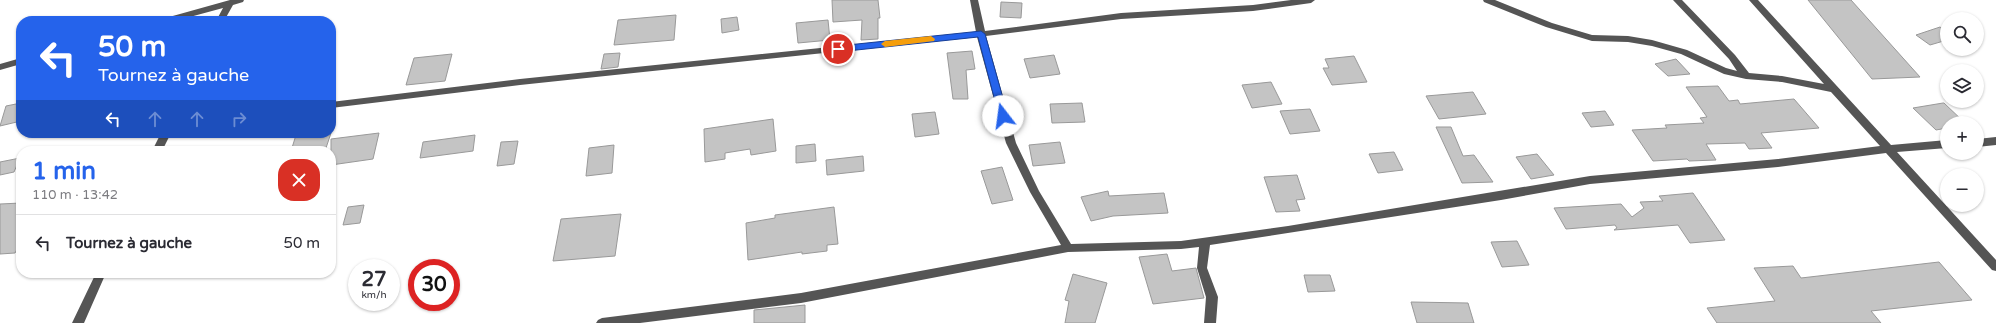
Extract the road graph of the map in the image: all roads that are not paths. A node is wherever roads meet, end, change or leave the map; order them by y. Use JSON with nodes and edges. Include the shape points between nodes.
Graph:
{"nodes":[{"id":1,"x":240,"y":0,"type":"edge"},
{"id":2,"x":974,"y":0,"type":"edge"},
{"id":3,"x":1311,"y":0,"type":"edge"},
{"id":4,"x":1487,"y":0,"type":"edge"},
{"id":5,"x":1677,"y":0,"type":"edge"},
{"id":6,"x":1753,"y":0,"type":"edge"},
{"id":7,"x":229,"y":4,"type":"junction"},
{"id":8,"x":184,"y":16,"type":"edge"},
{"id":9,"x":223,"y":16,"type":"edge"},
{"id":10,"x":981,"y":34,"type":"junction"},
{"id":11,"x":16,"y":62,"type":"edge"},
{"id":12,"x":0,"y":67,"type":"edge"},
{"id":13,"x":1746,"y":76,"type":"junction"},
{"id":14,"x":1834,"y":88,"type":"junction"},
{"id":15,"x":336,"y":104,"type":"edge"},
{"id":16,"x":1996,"y":141,"type":"edge"},
{"id":17,"x":1984,"y":142,"type":"edge"},
{"id":18,"x":1940,"y":144,"type":"edge"},
{"id":19,"x":1888,"y":148,"type":"junction"},
{"id":20,"x":1206,"y":241,"type":"junction"},
{"id":21,"x":1068,"y":248,"type":"junction"},
{"id":22,"x":1996,"y":266,"type":"edge"},
{"id":23,"x":99,"y":278,"type":"edge"},
{"id":24,"x":78,"y":323,"type":"edge"},
{"id":25,"x":602,"y":323,"type":"edge"},
{"id":26,"x":1210,"y":323,"type":"edge"}],
"edges":[{"from":1,"to":7,"type":"street"},
{"from":2,"to":10,"type":"street"},
{"from":3,"to":10,"type":"street","via":[[1253,8],[1121,16]]},
{"from":4,"to":13,"type":"street","via":[[1549,25],[1592,38],[1634,40],[1652,44],[1684,52],[1724,71]]},
{"from":5,"to":13,"type":"street","via":[[1732,57]]},
{"from":6,"to":14,"type":"street"},
{"from":7,"to":8,"type":"street"},
{"from":7,"to":9,"type":"street"},
{"from":10,"to":15,"type":"street","via":[[520,82]]},
{"from":10,"to":21,"type":"street","via":[[1011,144]]},
{"from":11,"to":12,"type":"street"},
{"from":13,"to":14,"type":"street"},
{"from":14,"to":19,"type":"street"},
{"from":16,"to":17,"type":"street"},
{"from":18,"to":19,"type":"street"},
{"from":19,"to":20,"type":"street","via":[[1778,164],[1590,180]]},
{"from":19,"to":22,"type":"street"},
{"from":20,"to":21,"type":"street","via":[[1181,245]]},
{"from":20,"to":26,"type":"street","via":[[1202,268],[1212,298]]},
{"from":21,"to":25,"type":"street","via":[[801,298]]},
{"from":23,"to":24,"type":"street"}]}
